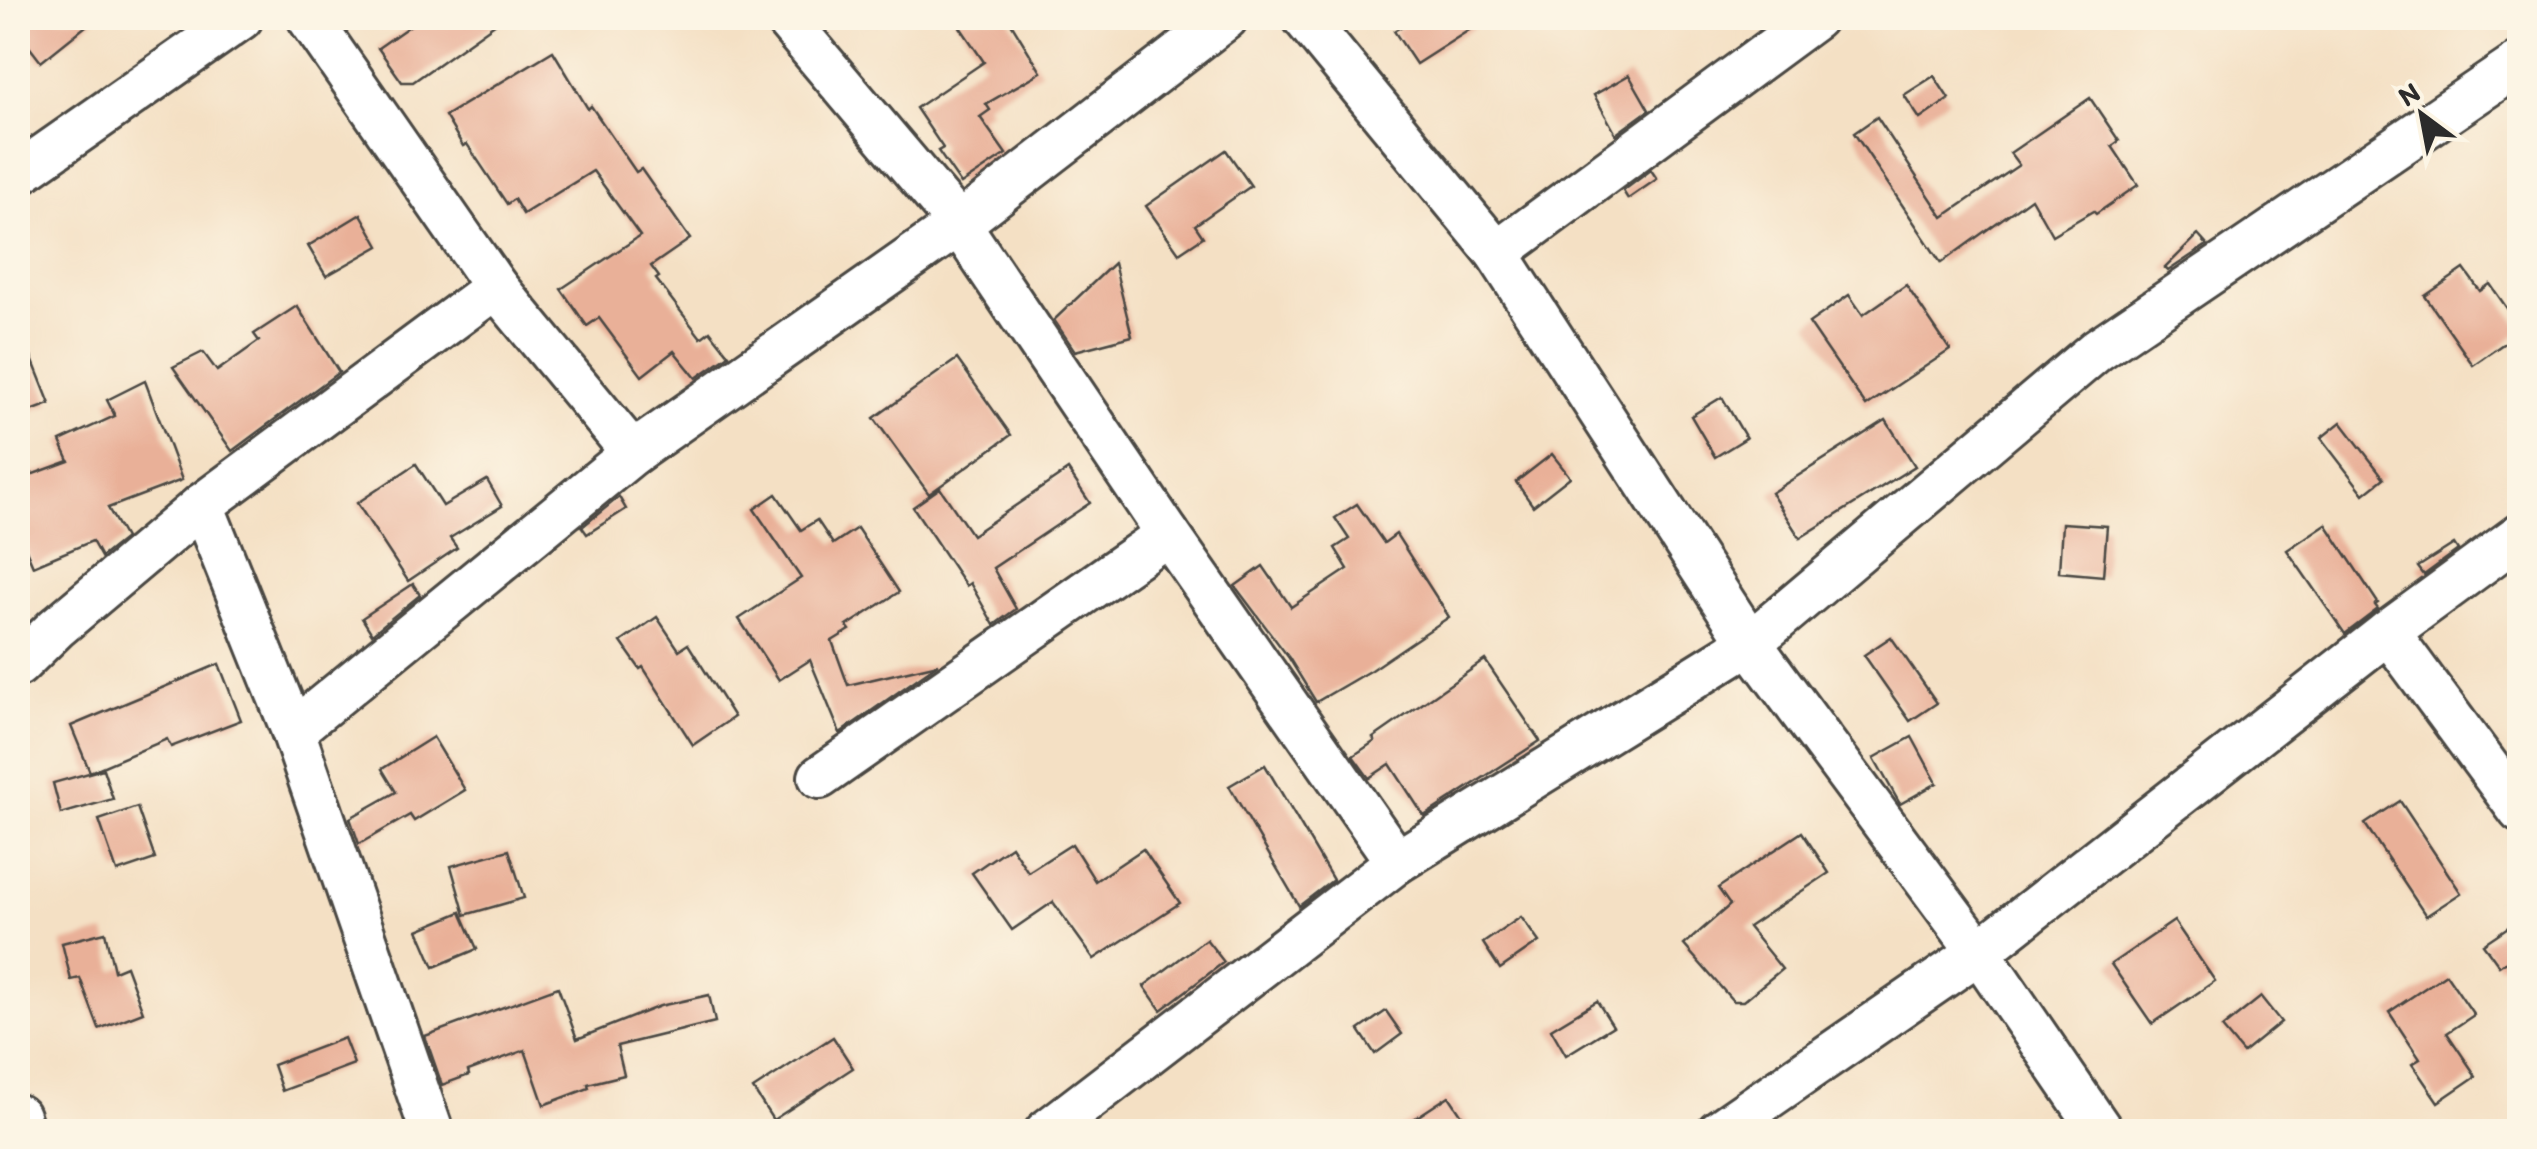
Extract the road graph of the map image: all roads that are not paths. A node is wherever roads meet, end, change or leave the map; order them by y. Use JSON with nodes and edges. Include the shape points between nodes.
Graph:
{"nodes":[{"id":1,"x":241,"y":18,"type":"edge"},
{"id":2,"x":309,"y":18,"type":"edge"},
{"id":3,"x":785,"y":18,"type":"edge"},
{"id":4,"x":1226,"y":18,"type":"edge"},
{"id":5,"x":1304,"y":18,"type":"edge"},
{"id":6,"x":1815,"y":18,"type":"edge"},
{"id":7,"x":2520,"y":63,"type":"edge"},
{"id":8,"x":18,"y":174,"type":"edge"},
{"id":9,"x":960,"y":224,"type":"junction"},
{"id":10,"x":1497,"y":253,"type":"junction"},
{"id":11,"x":496,"y":287,"type":"junction"},
{"id":12,"x":632,"y":453,"type":"junction"},
{"id":13,"x":202,"y":505,"type":"junction"},
{"id":14,"x":1168,"y":534,"type":"junction"},
{"id":15,"x":2520,"y":535,"type":"edge"},
{"id":16,"x":2388,"y":632,"type":"junction"},
{"id":17,"x":1750,"y":643,"type":"junction"},
{"id":18,"x":18,"y":665,"type":"edge"},
{"id":19,"x":294,"y":731,"type":"junction"},
{"id":20,"x":820,"y":777,"type":"dead end"},
{"id":21,"x":2520,"y":812,"type":"edge"},
{"id":22,"x":1397,"y":862,"type":"junction"},
{"id":23,"x":1978,"y":952,"type":"junction"},
{"id":24,"x":18,"y":1116,"type":"edge"},
{"id":25,"x":24,"y":1132,"type":"edge"},
{"id":26,"x":432,"y":1132,"type":"edge"},
{"id":27,"x":1046,"y":1132,"type":"edge"},
{"id":28,"x":1718,"y":1132,"type":"edge"},
{"id":29,"x":2102,"y":1132,"type":"edge"}],
"edges":[{"from":1,"to":8,"type":"street"},
{"from":2,"to":11,"type":"street"},
{"from":3,"to":9,"type":"street"},
{"from":4,"to":9,"type":"street"},
{"from":5,"to":10,"type":"street"},
{"from":6,"to":10,"type":"street"},
{"from":7,"to":17,"type":"street","via":[[2096,350]]},
{"from":9,"to":12,"type":"street"},
{"from":9,"to":14,"type":"street"},
{"from":10,"to":17,"type":"street"},
{"from":11,"to":12,"type":"street"},
{"from":11,"to":13,"type":"street"},
{"from":12,"to":19,"type":"street"},
{"from":13,"to":18,"type":"street"},
{"from":13,"to":19,"type":"street"},
{"from":14,"to":20,"type":"street"},
{"from":14,"to":22,"type":"street"},
{"from":15,"to":16,"type":"street"},
{"from":16,"to":21,"type":"street"},
{"from":16,"to":23,"type":"street"},
{"from":17,"to":22,"type":"street"},
{"from":17,"to":23,"type":"street"},
{"from":19,"to":26,"type":"street"},
{"from":22,"to":27,"type":"street"},
{"from":23,"to":28,"type":"street"},
{"from":23,"to":29,"type":"street"},
{"from":24,"to":25,"type":"street"}]}
